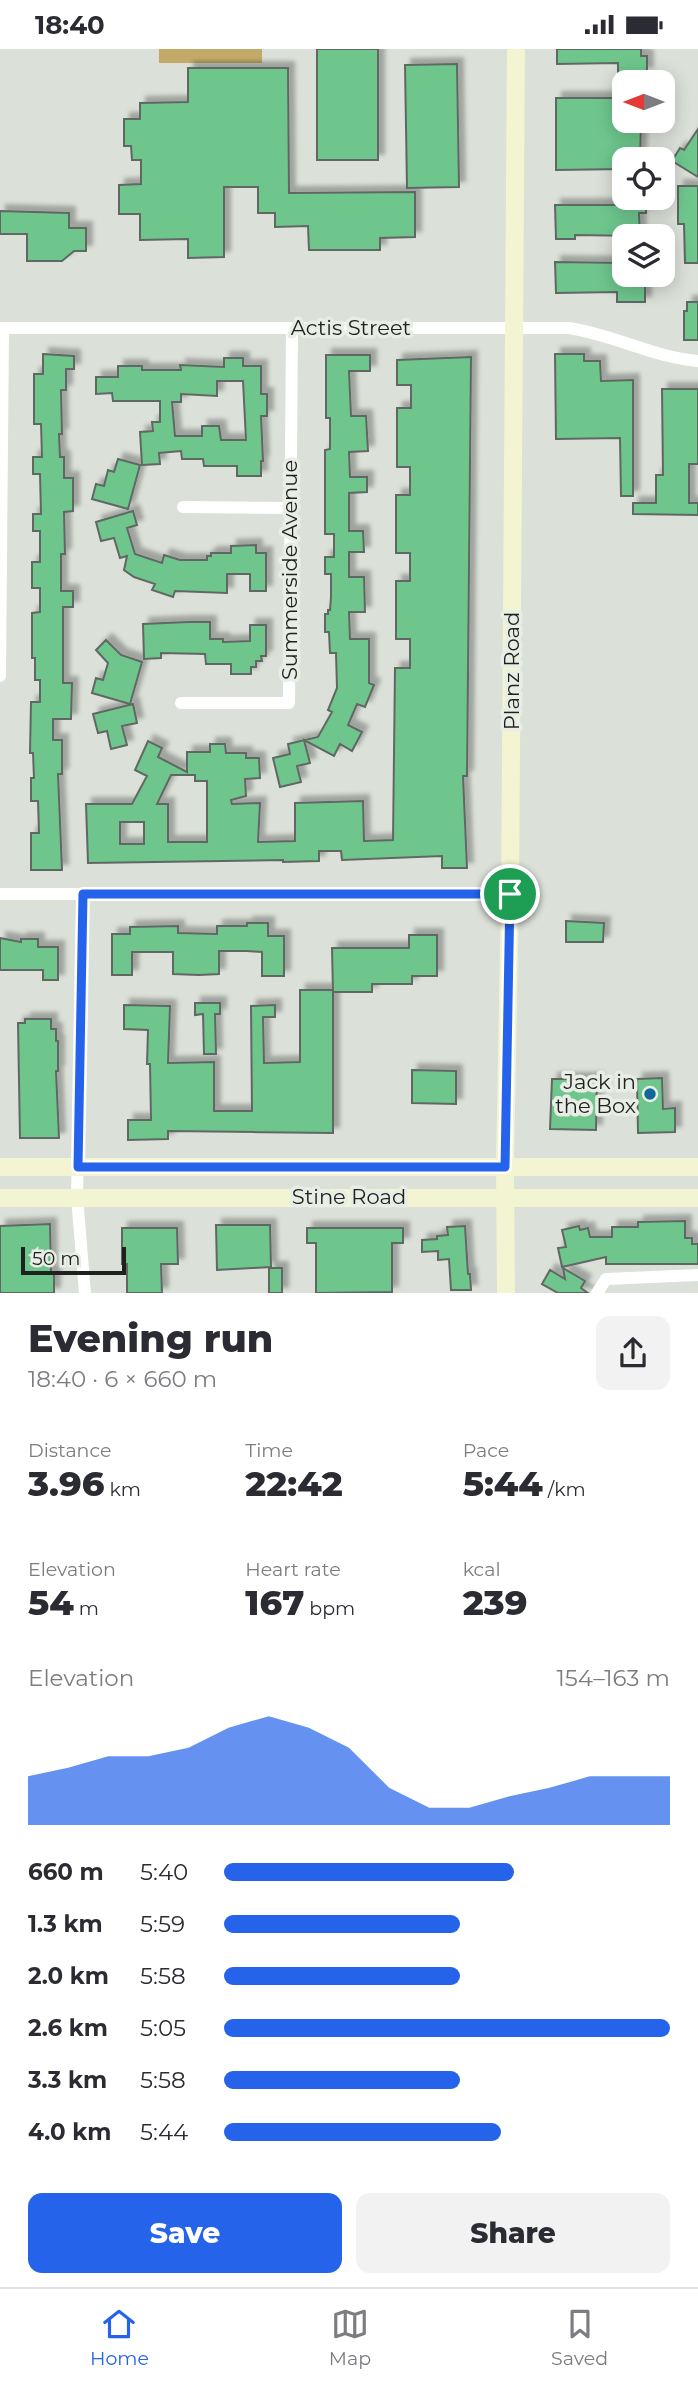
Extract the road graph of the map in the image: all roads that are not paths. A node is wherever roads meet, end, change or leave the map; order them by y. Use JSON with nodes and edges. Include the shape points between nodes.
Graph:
{"nodes":[{"id":1,"x":516,"y":49,"type":"edge"},
{"id":2,"x":514,"y":327,"type":"junction"},
{"id":3,"x":1,"y":328,"type":"edge"},
{"id":4,"x":292,"y":328,"type":"junction"},
{"id":5,"x":698,"y":361,"type":"edge"},
{"id":6,"x":183,"y":507,"type":"dead end"},
{"id":7,"x":290,"y":508,"type":"junction"},
{"id":8,"x":1,"y":514,"type":"edge"},
{"id":9,"x":0,"y":676,"type":"edge"},
{"id":10,"x":181,"y":703,"type":"dead end"},
{"id":11,"x":0,"y":894,"type":"edge"},
{"id":12,"x":83,"y":894,"type":"junction"},
{"id":13,"x":510,"y":894,"type":"junction"},
{"id":14,"x":0,"y":1167,"type":"edge"},
{"id":15,"x":78,"y":1167,"type":"junction"},
{"id":16,"x":505,"y":1167,"type":"junction"},
{"id":17,"x":698,"y":1167,"type":"edge"},
{"id":18,"x":505,"y":1197,"type":"junction"},
{"id":19,"x":0,"y":1198,"type":"edge"},
{"id":20,"x":78,"y":1198,"type":"junction"},
{"id":21,"x":698,"y":1198,"type":"edge"},
{"id":22,"x":698,"y":1275,"type":"edge"},
{"id":23,"x":85,"y":1293,"type":"edge"},
{"id":24,"x":506,"y":1293,"type":"edge"},
{"id":25,"x":597,"y":1293,"type":"edge"}],
"edges":[{"from":1,"to":2,"type":"main road","name":"Planz Road"},
{"from":2,"to":4,"type":"street","name":"Actis Street"},
{"from":2,"to":5,"type":"street","name":"Actis Street","via":[[596,332],[653,353]]},
{"from":2,"to":13,"type":"main road","name":"Planz Road"},
{"from":3,"to":4,"type":"street","name":"Actis Street"},
{"from":3,"to":8,"type":"street"},
{"from":4,"to":7,"type":"street","name":"Summerside Avenue"},
{"from":6,"to":7,"type":"street"},
{"from":7,"to":10,"type":"street","name":"Summerside Avenue","via":[[289,703]]},
{"from":8,"to":9,"type":"street"},
{"from":11,"to":12,"type":"street"},
{"from":12,"to":13,"type":"street"},
{"from":12,"to":15,"type":"street"},
{"from":13,"to":16,"type":"main road","name":"Planz Road"},
{"from":14,"to":15,"type":"main road","name":"Stine Road"},
{"from":15,"to":16,"type":"main road","name":"Stine Road"},
{"from":15,"to":20,"type":"street"},
{"from":16,"to":17,"type":"main road","name":"Stine Road"},
{"from":16,"to":18,"type":"main road","name":"Planz Road"},
{"from":18,"to":20,"type":"main road","name":"Stine Road"},
{"from":18,"to":21,"type":"main road","name":"Stine Road"},
{"from":18,"to":24,"type":"main road","name":"Planz Road"},
{"from":19,"to":20,"type":"main road","name":"Stine Road"},
{"from":20,"to":23,"type":"street"},
{"from":22,"to":25,"type":"street","via":[[606,1279]]}]}
